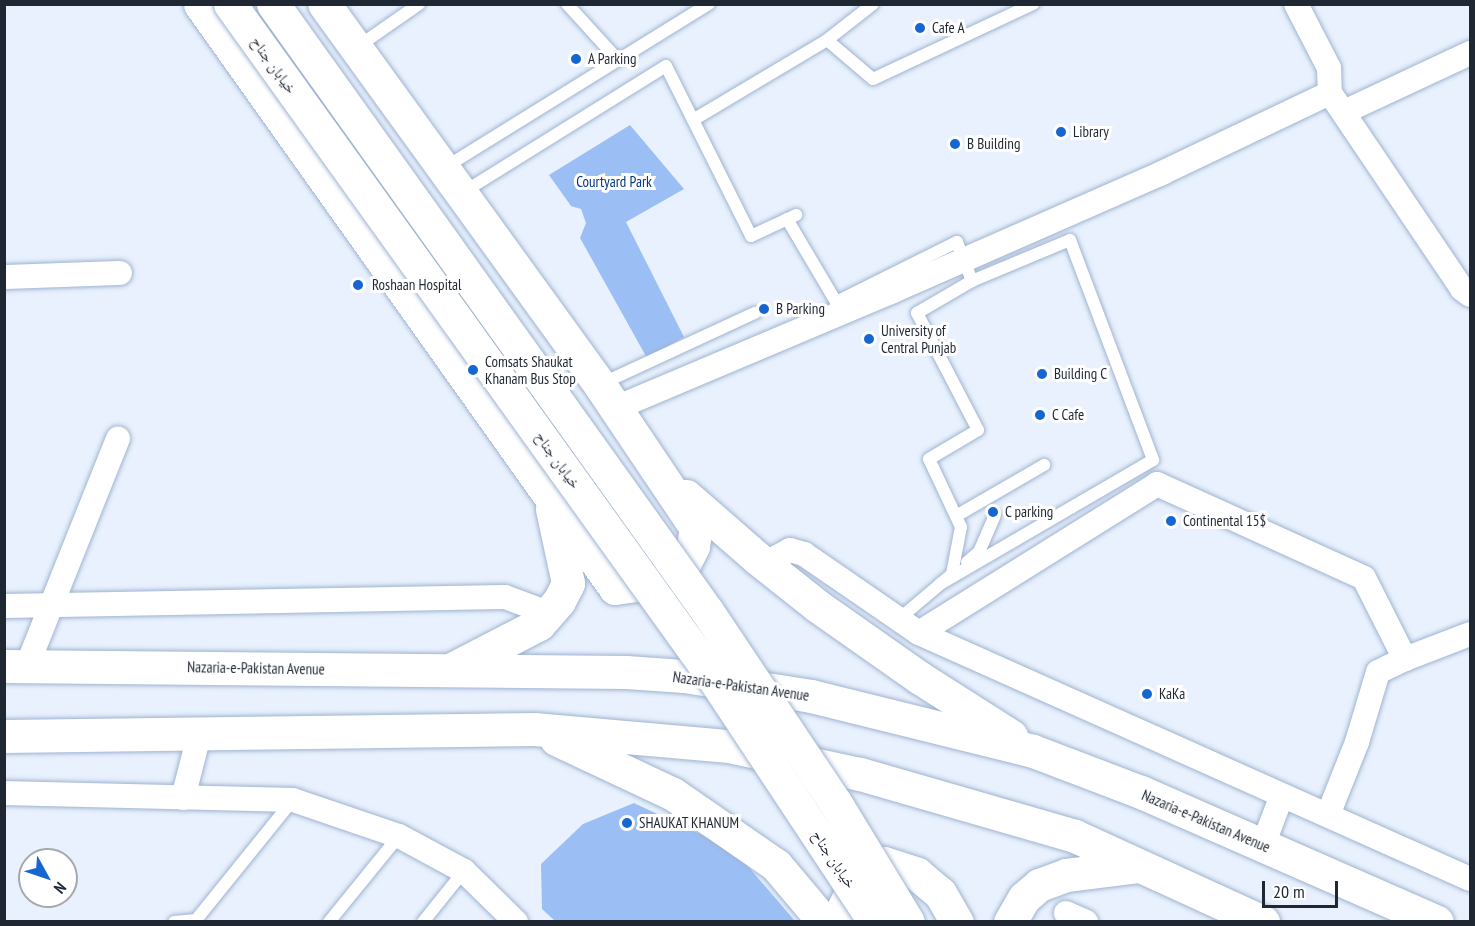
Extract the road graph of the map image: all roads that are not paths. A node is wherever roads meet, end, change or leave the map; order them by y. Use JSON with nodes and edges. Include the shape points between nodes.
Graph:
{"nodes":[{"id":1,"x":200,"y":4,"type":"edge"},
{"id":2,"x":230,"y":4,"type":"edge"},
{"id":3,"x":273,"y":4,"type":"edge"},
{"id":4,"x":324,"y":4,"type":"edge"},
{"id":5,"x":419,"y":4,"type":"edge"},
{"id":6,"x":567,"y":4,"type":"edge"},
{"id":7,"x":708,"y":4,"type":"edge"},
{"id":8,"x":873,"y":4,"type":"edge"},
{"id":9,"x":1033,"y":4,"type":"edge"},
{"id":10,"x":1296,"y":4,"type":"edge"},
{"id":11,"x":827,"y":40,"type":"junction"},
{"id":12,"x":355,"y":48,"type":"junction"},
{"id":13,"x":1470,"y":52,"type":"edge"},
{"id":14,"x":618,"y":60,"type":"junction"},
{"id":15,"x":1337,"y":102,"type":"junction"},
{"id":16,"x":693,"y":120,"type":"junction"},
{"id":17,"x":452,"y":181,"type":"junction"},
{"id":18,"x":968,"y":270,"type":"junction"},
{"id":19,"x":120,"y":273,"type":"dead end"},
{"id":20,"x":4,"y":278,"type":"edge"},
{"id":21,"x":1470,"y":295,"type":"edge"},
{"id":22,"x":755,"y":313,"type":"dead end"},
{"id":23,"x":608,"y":396,"type":"junction"},
{"id":24,"x":118,"y":438,"type":"dead end"},
{"id":25,"x":1044,"y":465,"type":"dead end"},
{"id":26,"x":658,"y":471,"type":"junction"},
{"id":27,"x":548,"y":494,"type":"junction"},
{"id":28,"x":956,"y":516,"type":"junction"},
{"id":29,"x":995,"y":516,"type":"dead end"},
{"id":30,"x":767,"y":566,"type":"junction"},
{"id":31,"x":952,"y":574,"type":"junction"},
{"id":32,"x":940,"y":584,"type":"junction"},
{"id":33,"x":53,"y":605,"type":"junction"},
{"id":34,"x":4,"y":606,"type":"edge"},
{"id":35,"x":548,"y":613,"type":"junction"},
{"id":36,"x":899,"y":619,"type":"junction"},
{"id":37,"x":919,"y":633,"type":"junction"},
{"id":38,"x":1470,"y":634,"type":"edge"},
{"id":39,"x":1405,"y":658,"type":"junction"},
{"id":40,"x":16,"y":666,"type":"edge"},
{"id":41,"x":450,"y":671,"type":"junction"},
{"id":42,"x":534,"y":729,"type":"junction"},
{"id":43,"x":199,"y":735,"type":"junction"},
{"id":44,"x":4,"y":736,"type":"edge"},
{"id":45,"x":1033,"y":751,"type":"junction"},
{"id":46,"x":4,"y":793,"type":"edge"},
{"id":47,"x":1282,"y":795,"type":"junction"},
{"id":48,"x":183,"y":798,"type":"junction"},
{"id":49,"x":293,"y":800,"type":"junction"},
{"id":50,"x":1328,"y":815,"type":"junction"},
{"id":51,"x":399,"y":836,"type":"junction"},
{"id":52,"x":1263,"y":845,"type":"junction"},
{"id":53,"x":1139,"y":866,"type":"junction"},
{"id":54,"x":464,"y":871,"type":"junction"},
{"id":55,"x":1470,"y":879,"type":"edge"},
{"id":56,"x":334,"y":919,"type":"edge"},
{"id":57,"x":174,"y":921,"type":"edge"},
{"id":58,"x":423,"y":921,"type":"edge"},
{"id":59,"x":516,"y":921,"type":"edge"},
{"id":60,"x":824,"y":921,"type":"edge"},
{"id":61,"x":846,"y":921,"type":"edge"},
{"id":62,"x":875,"y":921,"type":"edge"},
{"id":63,"x":908,"y":921,"type":"edge"},
{"id":64,"x":957,"y":921,"type":"edge"},
{"id":65,"x":1010,"y":921,"type":"edge"},
{"id":66,"x":1263,"y":921,"type":"edge"},
{"id":67,"x":1437,"y":921,"type":"edge"}],
"edges":[{"from":1,"to":27,"type":"main road"},
{"from":2,"to":62,"type":"main road","name":"خیابان جناح","bridge":true,"via":[[708,670]]},
{"from":3,"to":63,"type":"main road","name":"خیابان جناح","bridge":true,"via":[[714,621],[835,802]]},
{"from":4,"to":12,"type":"main road"},
{"from":5,"to":12,"type":"lane"},
{"from":6,"to":14,"type":"lane"},
{"from":7,"to":14,"type":"lane"},
{"from":8,"to":11,"type":"lane"},
{"from":9,"to":11,"type":"lane","via":[[873,79]]},
{"from":10,"to":15,"type":"street","via":[[1329,68]]},
{"from":11,"to":16,"type":"lane"},
{"from":12,"to":17,"type":"main road"},
{"from":13,"to":15,"type":"street"},
{"from":14,"to":17,"type":"lane"},
{"from":15,"to":18,"type":"street","via":[[1162,173]]},
{"from":15,"to":21,"type":"street","via":[[1462,289]]},
{"from":16,"to":17,"type":"lane","via":[[666,66]]},
{"from":16,"to":18,"type":"lane","via":[[751,236],[791,217],[836,302],[957,242]]},
{"from":17,"to":23,"type":"main road"},
{"from":18,"to":23,"type":"street"},
{"from":18,"to":28,"type":"lane","via":[[917,313],[978,430],[929,459]]},
{"from":18,"to":32,"type":"lane","via":[[1071,240],[1153,460]]},
{"from":19,"to":20,"type":"street"},
{"from":22,"to":23,"type":"lane"},
{"from":23,"to":26,"type":"main road"},
{"from":24,"to":33,"type":"street"},
{"from":25,"to":28,"type":"lane"},
{"from":26,"to":27,"type":"main road","via":[[696,528],[685,562],[672,575],[656,582],[615,588]]},
{"from":26,"to":30,"type":"main road"},
{"from":27,"to":35,"type":"main road","via":[[568,583]]},
{"from":28,"to":31,"type":"lane","via":[[961,527]]},
{"from":29,"to":31,"type":"lane","via":[[979,552]]},
{"from":30,"to":36,"type":"street","via":[[790,550],[804,554]]},
{"from":30,"to":45,"type":"main road","via":[[920,678]]},
{"from":31,"to":32,"type":"lane"},
{"from":32,"to":36,"type":"lane"},
{"from":33,"to":34,"type":"street"},
{"from":33,"to":35,"type":"street","via":[[505,597]]},
{"from":33,"to":40,"type":"street"},
{"from":35,"to":41,"type":"main road","via":[[539,624]]},
{"from":36,"to":37,"type":"street"},
{"from":37,"to":39,"type":"street","via":[[1157,484],[1364,578]]},
{"from":37,"to":47,"type":"street"},
{"from":38,"to":39,"type":"street"},
{"from":39,"to":50,"type":"street","via":[[1378,672],[1357,742]]},
{"from":40,"to":41,"type":"main road","name":"Nazaria-e-Pakistan Avenue"},
{"from":41,"to":45,"type":"main road","name":"Nazaria-e-Pakistan Avenue","via":[[684,676],[811,696]]},
{"from":42,"to":43,"type":"main road"},
{"from":42,"to":53,"type":"main road","via":[[729,746],[860,774],[1075,836]]},
{"from":42,"to":60,"type":"main road","via":[[673,795],[776,865]]},
{"from":43,"to":44,"type":"main road"},
{"from":43,"to":48,"type":"street"},
{"from":45,"to":52,"type":"main road","name":"Nazaria-e-Pakistan Avenue"},
{"from":46,"to":48,"type":"street"},
{"from":47,"to":50,"type":"street"},
{"from":47,"to":52,"type":"street"},
{"from":48,"to":49,"type":"street"},
{"from":49,"to":51,"type":"street"},
{"from":49,"to":57,"type":"lane","via":[[196,920]]},
{"from":50,"to":55,"type":"street"},
{"from":51,"to":54,"type":"street"},
{"from":51,"to":56,"type":"lane"},
{"from":52,"to":67,"type":"main road","name":"Nazaria-e-Pakistan Avenue"},
{"from":53,"to":65,"type":"main road","via":[[1066,875],[1039,885],[1024,898]]},
{"from":53,"to":66,"type":"main road"},
{"from":54,"to":58,"type":"lane"},
{"from":54,"to":59,"type":"street"},
{"from":61,"to":64,"type":"main road","via":[[844,907],[857,879],[884,863],[917,874],[940,892]]}]}
